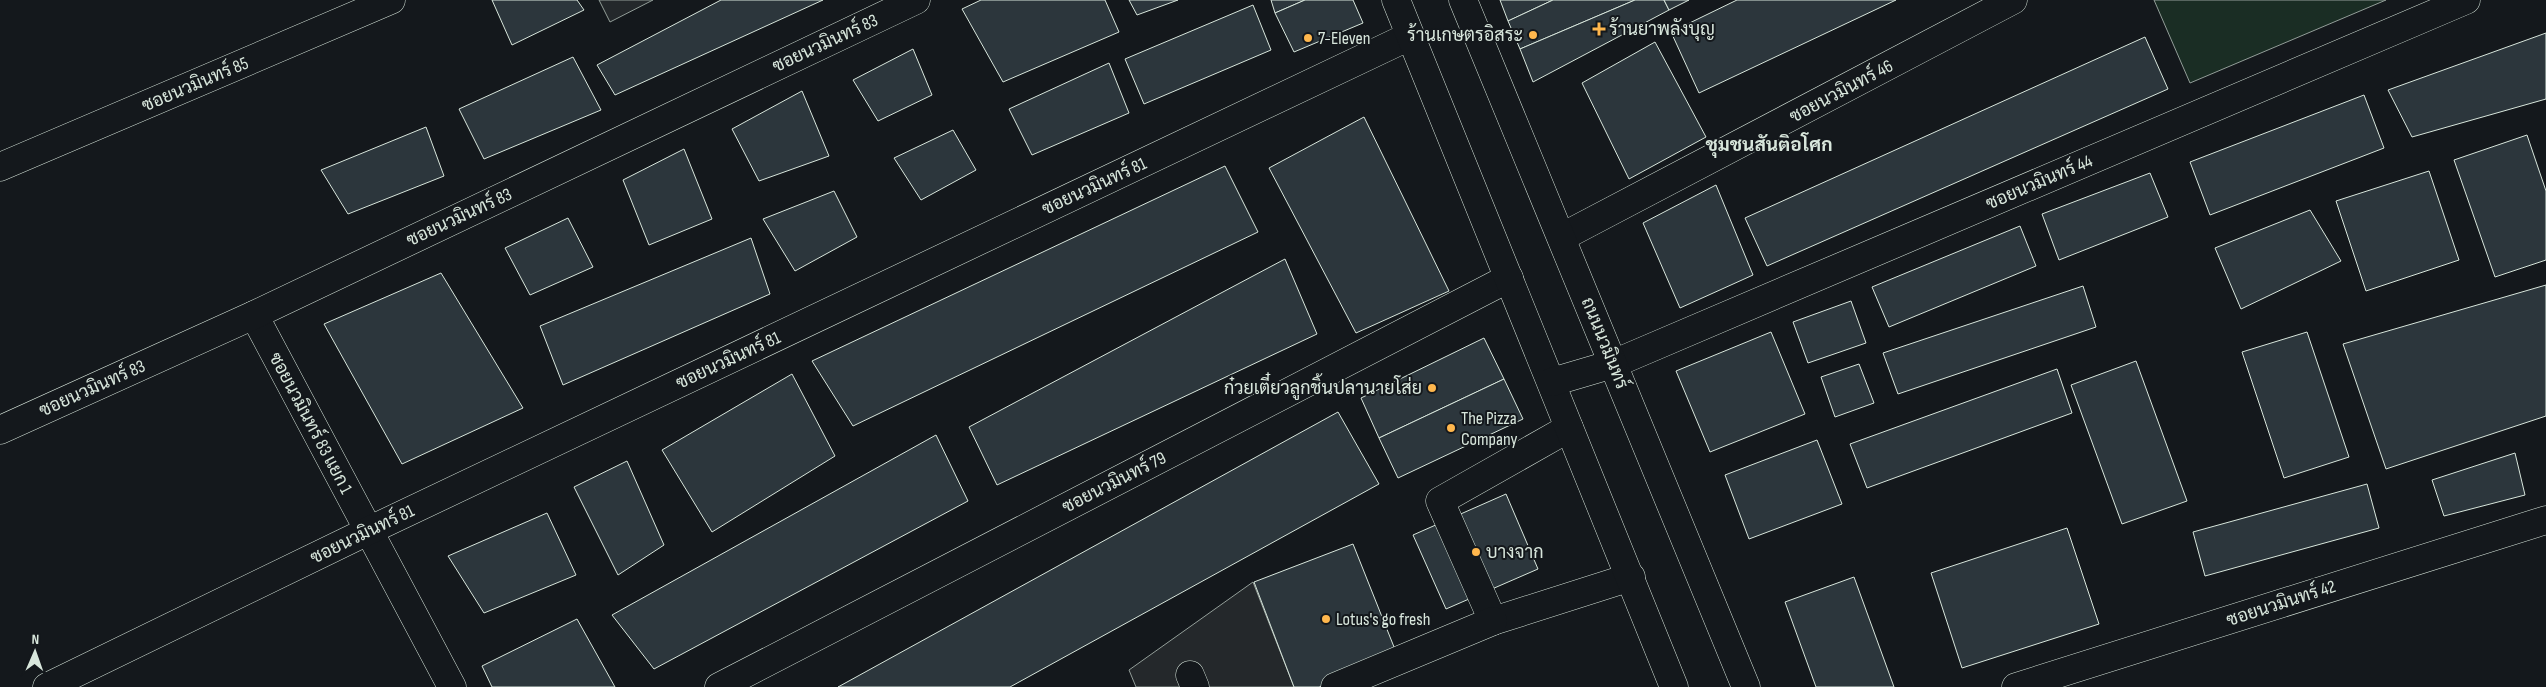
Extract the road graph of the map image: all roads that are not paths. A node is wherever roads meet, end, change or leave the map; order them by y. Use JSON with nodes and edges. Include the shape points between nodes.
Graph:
{"nodes":[{"id":1,"x":391,"y":0,"type":"edge"},
{"id":2,"x":916,"y":0,"type":"edge"},
{"id":3,"x":1396,"y":0,"type":"edge"},
{"id":4,"x":1463,"y":0,"type":"edge"},
{"id":5,"x":2013,"y":0,"type":"edge"},
{"id":6,"x":2466,"y":0,"type":"edge"},
{"id":7,"x":1410,"y":36,"type":"junction"},
{"id":8,"x":0,"y":167,"type":"edge"},
{"id":9,"x":1562,"y":237,"type":"junction"},
{"id":10,"x":1510,"y":278,"type":"junction"},
{"id":11,"x":254,"y":315,"type":"junction"},
{"id":12,"x":1613,"y":364,"type":"junction"},
{"id":13,"x":1552,"y":382,"type":"junction"},
{"id":14,"x":1569,"y":428,"type":"junction"},
{"id":15,"x":0,"y":430,"type":"edge"},
{"id":16,"x":2546,"y":520,"type":"edge"},
{"id":17,"x":368,"y":530,"type":"junction"},
{"id":18,"x":1631,"y":577,"type":"junction"},
{"id":19,"x":1493,"y":621,"type":"junction"},
{"id":20,"x":48,"y":687,"type":"edge"},
{"id":21,"x":452,"y":687,"type":"edge"},
{"id":22,"x":720,"y":687,"type":"edge"},
{"id":23,"x":1335,"y":687,"type":"edge"},
{"id":24,"x":1674,"y":687,"type":"edge"},
{"id":25,"x":1746,"y":687,"type":"edge"},
{"id":26,"x":2016,"y":687,"type":"edge"}],
"edges":[{"from":1,"to":8,"type":"street","name":"ซอยนวมินทร์ 85"},
{"from":2,"to":11,"type":"street","name":"ซอยนวมินทร์ 83"},
{"from":3,"to":7,"type":"street"},
{"from":4,"to":9,"type":"street","name":"ถนนนวมินทร์"},
{"from":5,"to":9,"type":"street","name":"ซอยนวมินทร์ 46"},
{"from":6,"to":12,"type":"street","name":"ซอยนวมินทร์ 44"},
{"from":7,"to":10,"type":"street"},
{"from":7,"to":17,"type":"street","name":"ซอยนวมินทร์ 81"},
{"from":9,"to":12,"type":"street","name":"ถนนนวมินทร์"},
{"from":10,"to":13,"type":"street"},
{"from":10,"to":22,"type":"street","name":"ซอยนวมินทร์ 79"},
{"from":11,"to":15,"type":"street","name":"ซอยนวมินทร์ 83"},
{"from":11,"to":17,"type":"street","name":"ซอยนวมินทร์ 83 แยก 1"},
{"from":12,"to":13,"type":"street","name":"ซอยนวมินทร์ 44"},
{"from":12,"to":25,"type":"street","name":"ถนนนวมินทร์"},
{"from":13,"to":14,"type":"street"},
{"from":14,"to":18,"type":"street"},
{"from":14,"to":19,"type":"street","via":[[1440,501]]},
{"from":16,"to":26,"type":"street","name":"ซอยนวมินทร์ 42"},
{"from":17,"to":20,"type":"street","name":"ซอยนวมินทร์ 81"},
{"from":17,"to":21,"type":"street","name":"ซอยนวมินทร์ 83 แยก 1"},
{"from":18,"to":19,"type":"street"},
{"from":18,"to":24,"type":"street"},
{"from":19,"to":23,"type":"street"}]}
